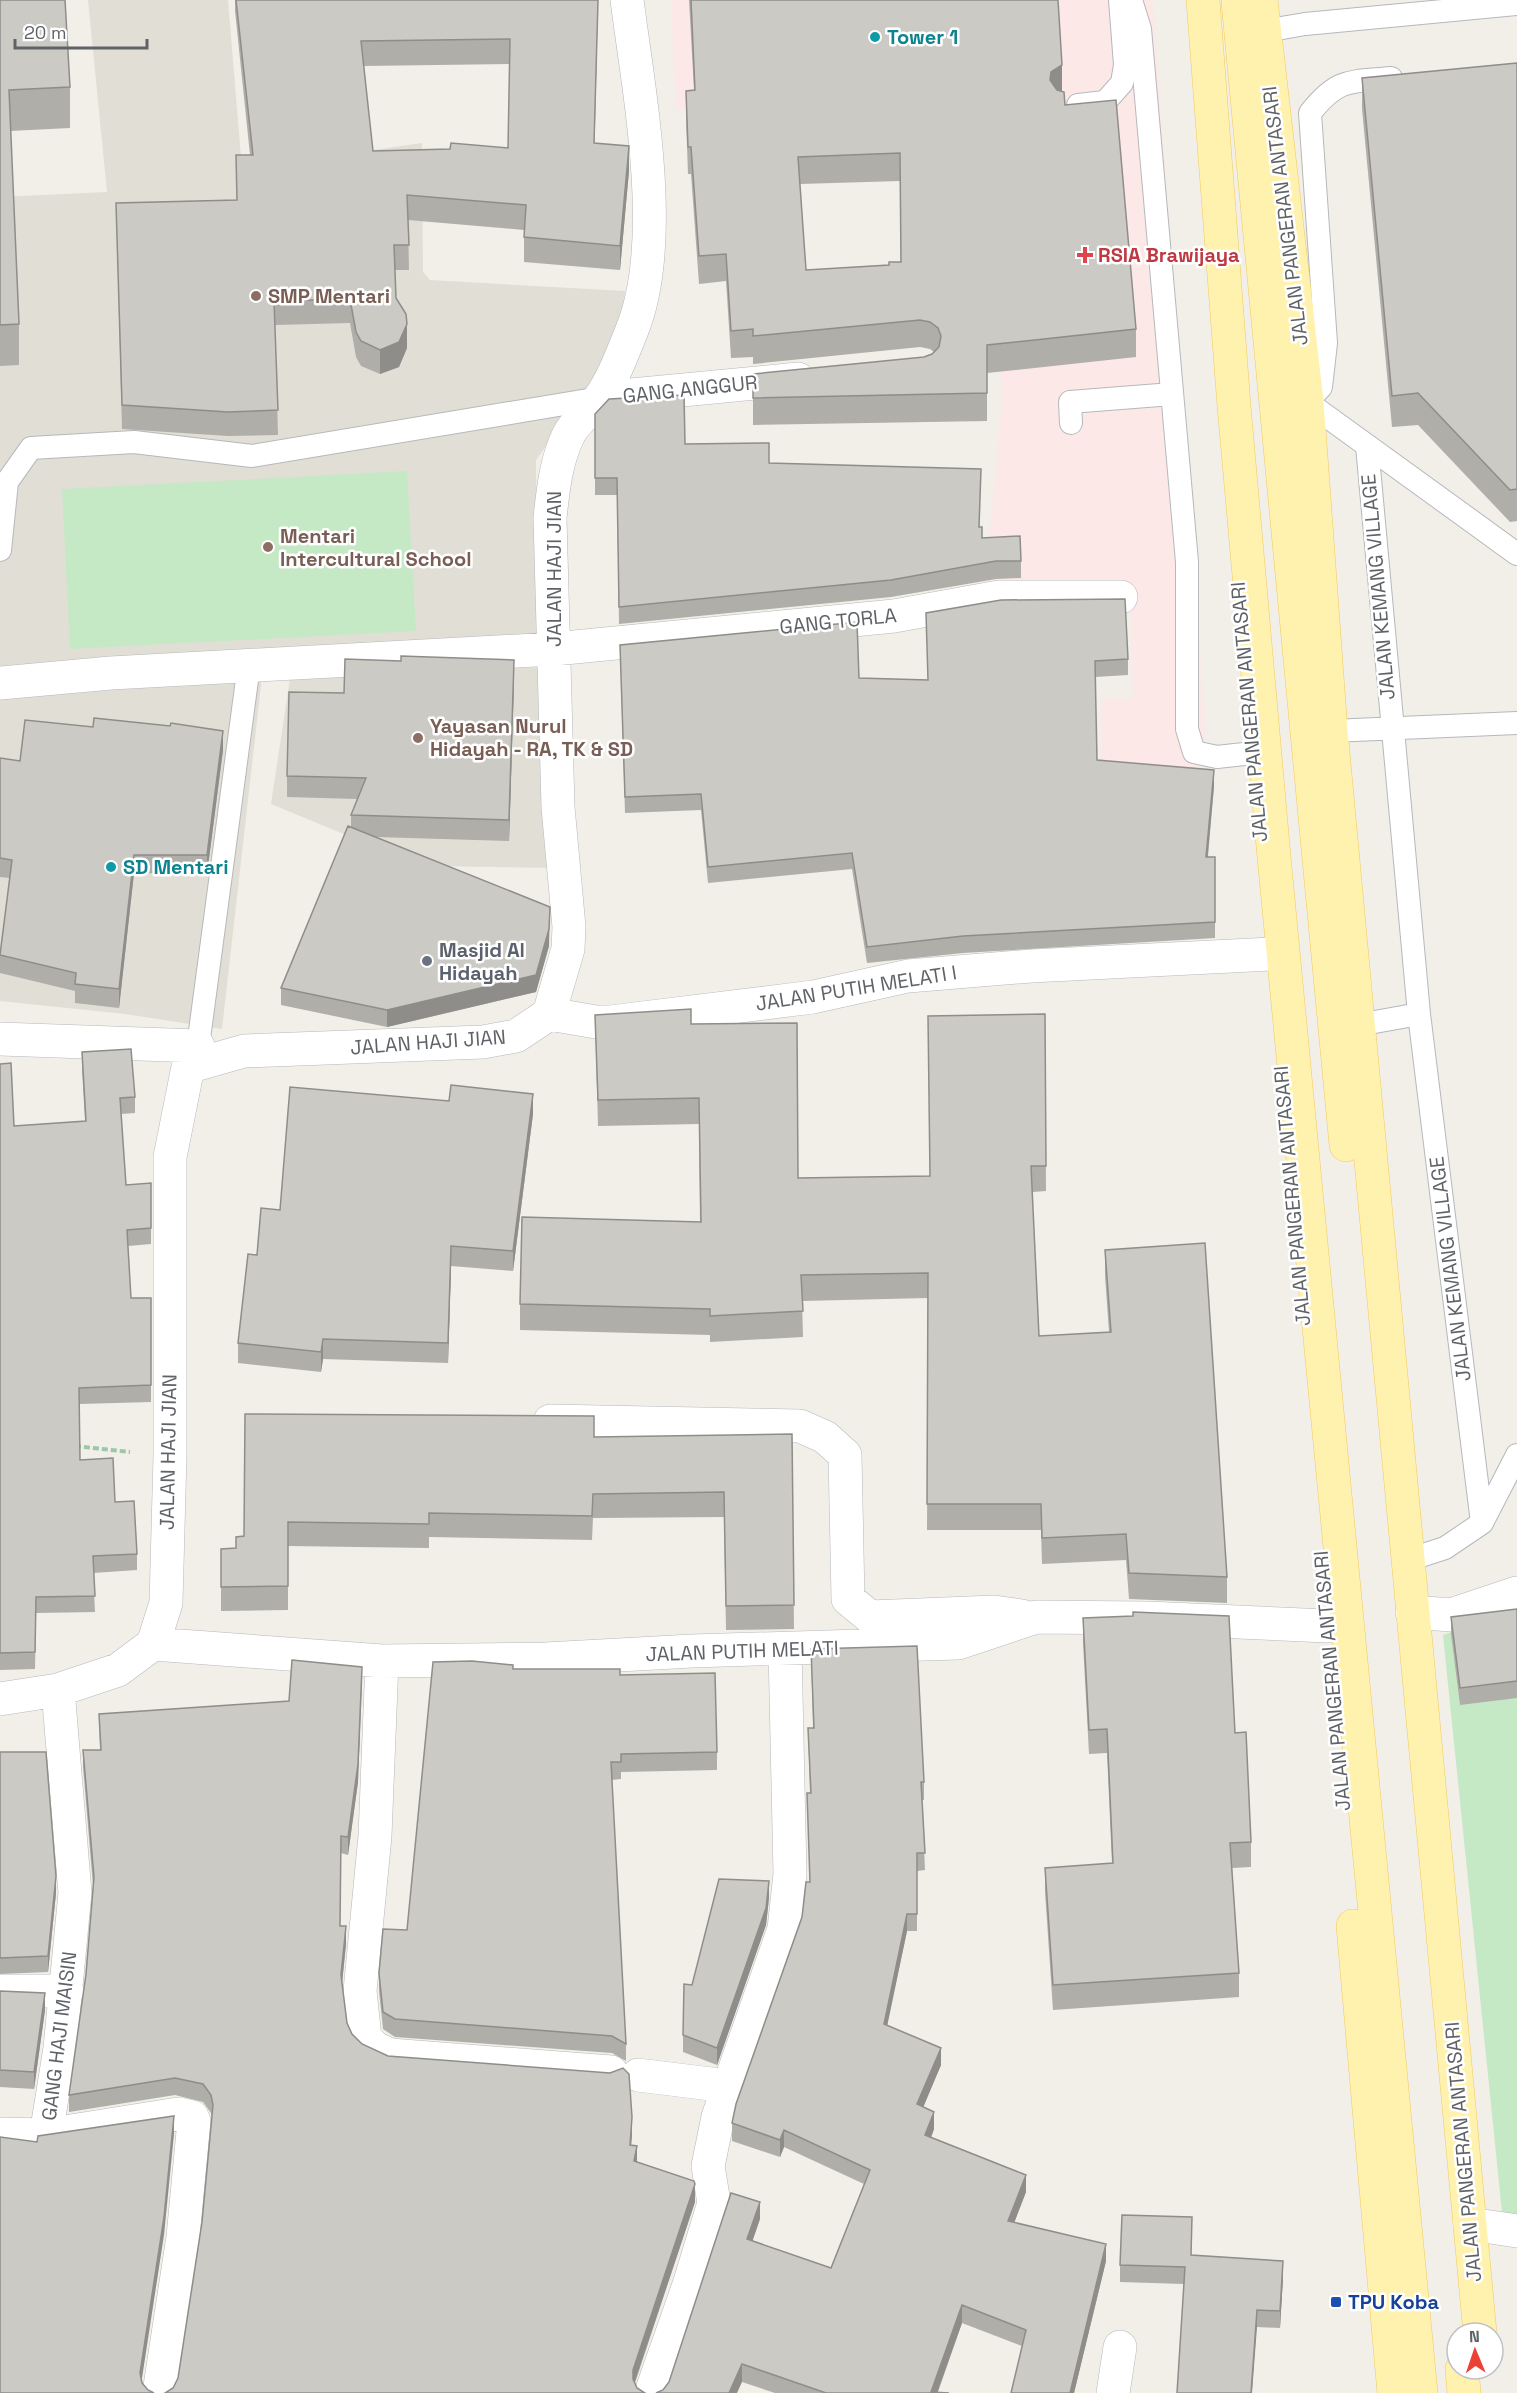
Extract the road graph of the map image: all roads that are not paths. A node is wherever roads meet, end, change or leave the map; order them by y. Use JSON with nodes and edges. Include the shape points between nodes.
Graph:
{"nodes":[{"id":1,"x":627,"y":0,"type":"edge"},
{"id":2,"x":1120,"y":0,"type":"edge"},
{"id":3,"x":1131,"y":0,"type":"edge"},
{"id":4,"x":1186,"y":0,"type":"edge"},
{"id":5,"x":1203,"y":0,"type":"edge"},
{"id":6,"x":1238,"y":0,"type":"edge"},
{"id":7,"x":1517,"y":4,"type":"edge"},
{"id":8,"x":1262,"y":15,"type":"edge"},
{"id":9,"x":1413,"y":76,"type":"edge"},
{"id":10,"x":1063,"y":106,"type":"edge"},
{"id":11,"x":828,"y":376,"type":"edge"},
{"id":12,"x":1172,"y":394,"type":"junction"},
{"id":13,"x":600,"y":398,"type":"junction"},
{"id":14,"x":1307,"y":402,"type":"junction"},
{"id":15,"x":1071,"y":423,"type":"dead end"},
{"id":16,"x":1367,"y":446,"type":"junction"},
{"id":17,"x":0,"y":550,"type":"edge"},
{"id":18,"x":1517,"y":554,"type":"edge"},
{"id":19,"x":1121,"y":597,"type":"edge"},
{"id":20,"x":554,"y":649,"type":"junction"},
{"id":21,"x":249,"y":665,"type":"junction"},
{"id":22,"x":0,"y":683,"type":"edge"},
{"id":23,"x":1517,"y":723,"type":"edge"},
{"id":24,"x":1390,"y":728,"type":"junction"},
{"id":25,"x":1330,"y":731,"type":"junction"},
{"id":26,"x":1253,"y":753,"type":"junction"},
{"id":27,"x":1272,"y":954,"type":"junction"},
{"id":28,"x":549,"y":1014,"type":"junction"},
{"id":29,"x":1419,"y":1014,"type":"junction"},
{"id":30,"x":1358,"y":1025,"type":"junction"},
{"id":31,"x":0,"y":1039,"type":"edge"},
{"id":32,"x":193,"y":1057,"type":"junction"},
{"id":33,"x":518,"y":1420,"type":"edge"},
{"id":34,"x":1517,"y":1455,"type":"edge"},
{"id":35,"x":1482,"y":1523,"type":"junction"},
{"id":36,"x":1408,"y":1560,"type":"junction"},
{"id":37,"x":1517,"y":1593,"type":"edge"},
{"id":38,"x":1412,"y":1612,"type":"junction"},
{"id":39,"x":1036,"y":1617,"type":"junction"},
{"id":40,"x":1328,"y":1626,"type":"junction"},
{"id":41,"x":153,"y":1644,"type":"junction"},
{"id":42,"x":785,"y":1649,"type":"junction"},
{"id":43,"x":382,"y":1661,"type":"junction"},
{"id":44,"x":58,"y":1690,"type":"junction"},
{"id":45,"x":0,"y":1699,"type":"edge"},
{"id":46,"x":0,"y":1991,"type":"edge"},
{"id":47,"x":67,"y":1991,"type":"junction"},
{"id":48,"x":727,"y":2086,"type":"junction"},
{"id":49,"x":0,"y":2134,"type":"edge"},
{"id":50,"x":46,"y":2135,"type":"junction"},
{"id":51,"x":1470,"y":2224,"type":"junction"},
{"id":52,"x":1517,"y":2231,"type":"edge"},
{"id":53,"x":1457,"y":2321,"type":"edge"},
{"id":54,"x":1479,"y":2321,"type":"edge"},
{"id":55,"x":1120,"y":2347,"type":"dead end"},
{"id":56,"x":159,"y":2393,"type":"edge"},
{"id":57,"x":651,"y":2393,"type":"edge"},
{"id":58,"x":1113,"y":2393,"type":"edge"},
{"id":59,"x":1394,"y":2393,"type":"edge"},
{"id":60,"x":1422,"y":2393,"type":"edge"}],
"edges":[{"from":1,"to":13,"type":"street","name":"JALAN HAJI JIAN","via":[[648,174],[647,244],[643,293],[633,328]]},
{"from":2,"to":10,"type":"lane","via":[[1125,65],[1122,83],[1105,102]]},
{"from":3,"to":12,"type":"lane","via":[[1140,29]]},
{"from":4,"to":26,"type":"main road","name":"JALAN PANGERAN ANTASARI"},
{"from":5,"to":60,"type":"main road","via":[[1274,857]]},
{"from":6,"to":53,"type":"main road"},
{"from":7,"to":8,"type":"lane","via":[[1305,24]]},
{"from":8,"to":14,"type":"main road","name":"JALAN PANGERAN ANTASARI"},
{"from":9,"to":14,"type":"lane","via":[[1343,82],[1310,113],[1326,343],[1322,387]]},
{"from":11,"to":13,"type":"street","name":"GANG ANGGUR"},
{"from":12,"to":15,"type":"lane","via":[[1070,402]]},
{"from":12,"to":26,"type":"lane","via":[[1187,562],[1186,729],[1194,752],[1217,757]]},
{"from":13,"to":17,"type":"lane","via":[[252,456],[134,442],[31,448],[7,482]]},
{"from":13,"to":20,"type":"street","name":"JALAN HAJI JIAN","via":[[570,433],[554,479],[550,518]]},
{"from":14,"to":16,"type":"lane"},
{"from":14,"to":25,"type":"main road","name":"JALAN PANGERAN ANTASARI"},
{"from":16,"to":18,"type":"lane"},
{"from":16,"to":24,"type":"lane","name":"JALAN KEMANG VILLAGE"},
{"from":19,"to":20,"type":"street","name":"GANG TORLA","via":[[999,597],[894,616]]},
{"from":20,"to":21,"type":"street","name":"GANG TORLA"},
{"from":20,"to":28,"type":"street","name":"JALAN HAJI JIAN","via":[[558,807],[569,927],[568,949]]},
{"from":21,"to":22,"type":"street","name":"GANG TORLA"},
{"from":21,"to":32,"type":"lane"},
{"from":23,"to":24,"type":"lane","name":"JALAN KEMANG VILLAGE"},
{"from":24,"to":25,"type":"lane","name":"JALAN KEMANG VILLAGE"},
{"from":24,"to":29,"type":"lane","name":"JALAN KEMANG VILLAGE"},
{"from":25,"to":30,"type":"main road","name":"JALAN PANGERAN ANTASARI"},
{"from":26,"to":27,"type":"main road","name":"JALAN PANGERAN ANTASARI"},
{"from":27,"to":28,"type":"street","name":"JALAN PUTIH MELATI I","via":[[908,976],[813,997],[602,1023]]},
{"from":27,"to":40,"type":"main road","name":"JALAN PANGERAN ANTASARI"},
{"from":28,"to":32,"type":"street","name":"JALAN HAJI JIAN","via":[[516,1036],[483,1042],[244,1051]]},
{"from":29,"to":30,"type":"lane"},
{"from":29,"to":35,"type":"lane","name":"JALAN KEMANG VILLAGE"},
{"from":30,"to":36,"type":"main road","name":"JALAN PANGERAN ANTASARI"},
{"from":31,"to":32,"type":"street"},
{"from":32,"to":41,"type":"street","name":"JALAN HAJI JIAN","via":[[170,1157],[166,1603]]},
{"from":33,"to":39,"type":"street","via":[[800,1426],[825,1437],[845,1455],[848,1599],[870,1617],[994,1612]]},
{"from":34,"to":35,"type":"lane"},
{"from":35,"to":36,"type":"lane","via":[[1445,1548]]},
{"from":36,"to":38,"type":"main road","name":"JALAN PANGERAN ANTASARI"},
{"from":37,"to":38,"type":"street","via":[[1451,1615]]},
{"from":38,"to":51,"type":"main road","name":"JALAN PANGERAN ANTASARI"},
{"from":39,"to":40,"type":"street","name":"JALAN PUTIH MELATI"},
{"from":39,"to":42,"type":"street","name":"JALAN PUTIH MELATI","via":[[958,1643]]},
{"from":40,"to":59,"type":"main road","name":"JALAN PANGERAN ANTASARI"},
{"from":41,"to":43,"type":"street","name":"JALAN PUTIH MELATI"},
{"from":41,"to":44,"type":"street","via":[[118,1670]]},
{"from":42,"to":43,"type":"street","name":"JALAN PUTIH MELATI"},
{"from":42,"to":48,"type":"street","via":[[790,1874],[784,1929]]},
{"from":43,"to":48,"type":"street","via":[[375,1836],[360,1991],[365,2038],[390,2055]]},
{"from":44,"to":45,"type":"street"},
{"from":44,"to":47,"type":"street","name":"GANG HAJI MAISIN","via":[[75,1893]]},
{"from":46,"to":47,"type":"street"},
{"from":47,"to":50,"type":"street","name":"GANG HAJI MAISIN"},
{"from":48,"to":57,"type":"street","via":[[709,2158],[714,2203]]},
{"from":49,"to":50,"type":"street"},
{"from":50,"to":56,"type":"street","name":"GANG HAJI MAISIN","via":[[178,2114],[194,2121],[183,2236]]},
{"from":51,"to":52,"type":"street"},
{"from":51,"to":54,"type":"main road","name":"JALAN PANGERAN ANTASARI"},
{"from":55,"to":58,"type":"street"}]}
